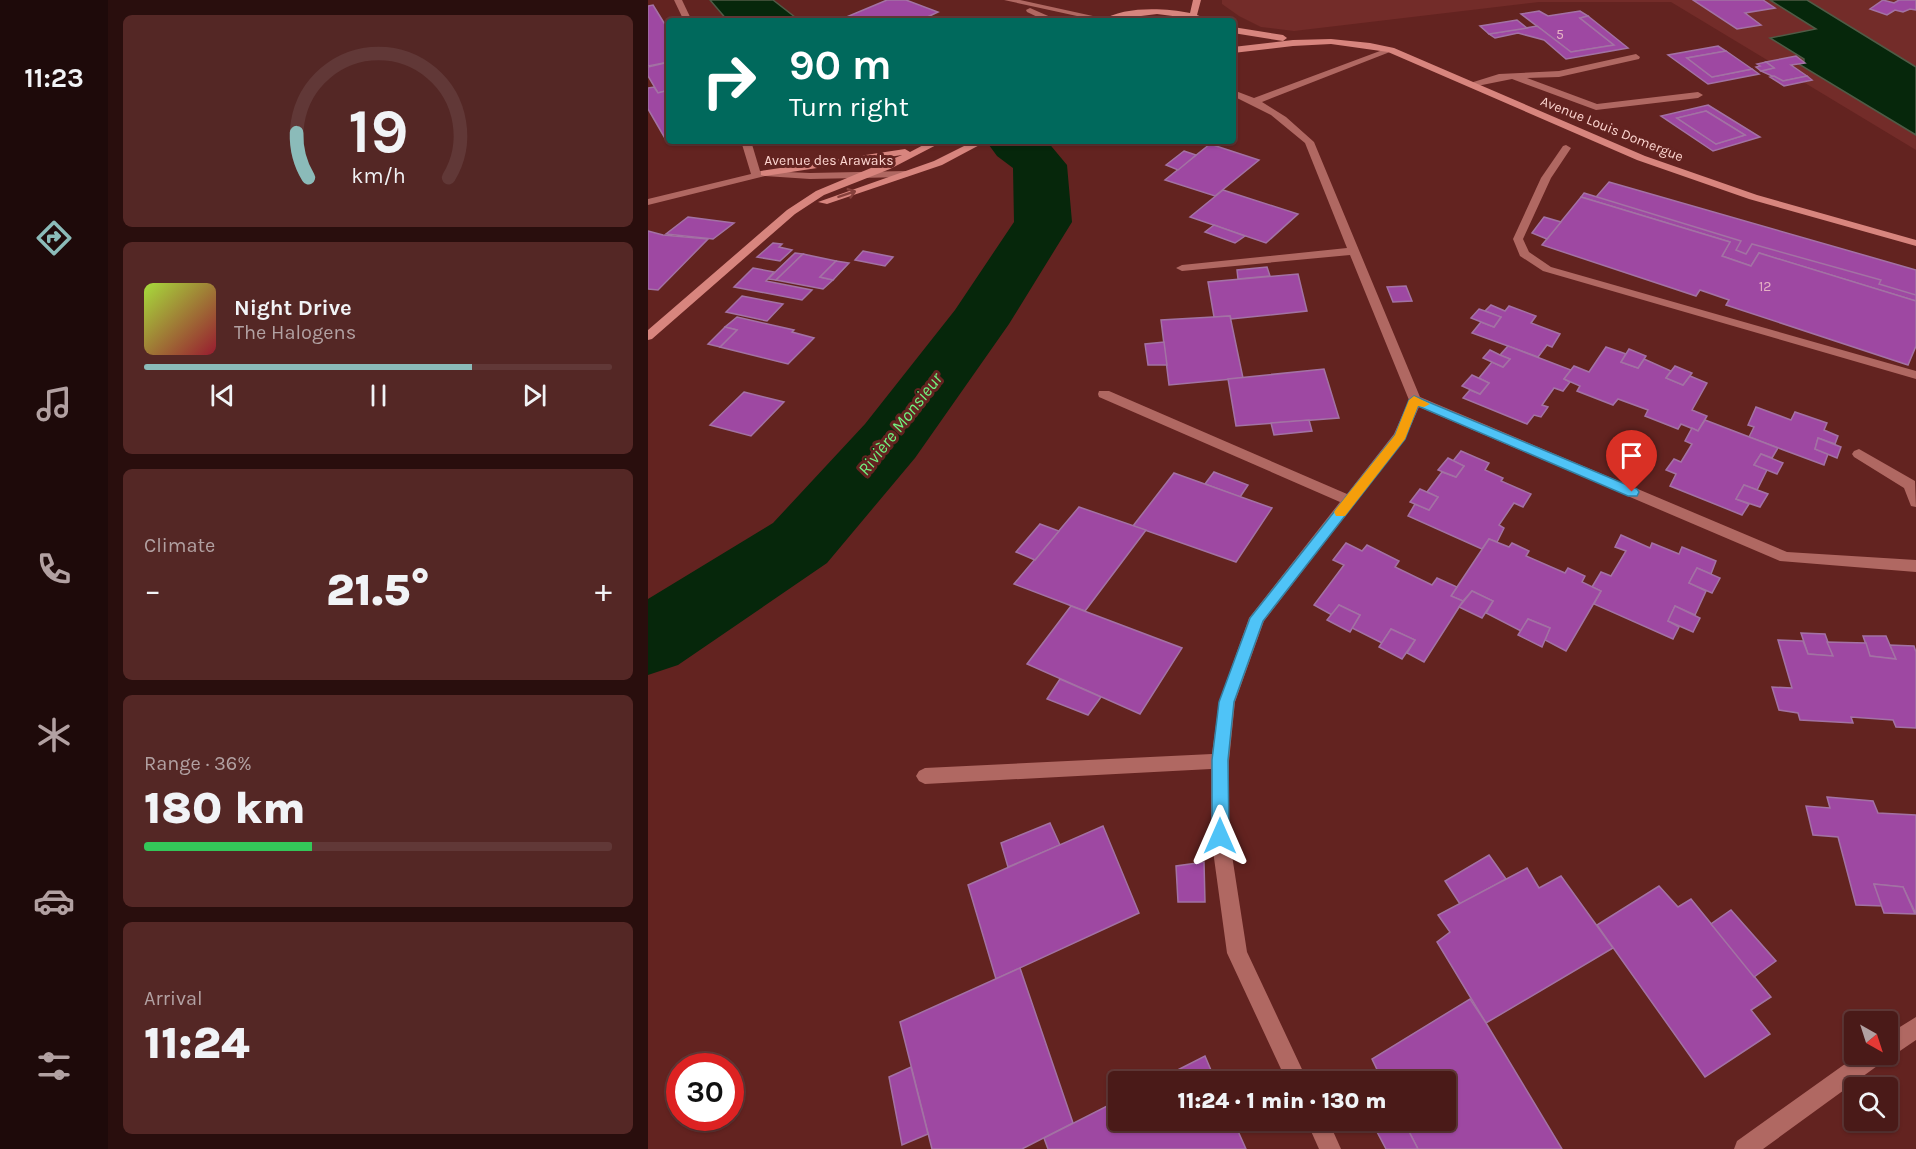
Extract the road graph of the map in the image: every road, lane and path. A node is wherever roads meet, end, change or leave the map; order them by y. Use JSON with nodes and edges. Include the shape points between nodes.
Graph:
{"nodes":[{"id":1,"x":678,"y":0,"type":"edge"},
{"id":2,"x":1154,"y":0,"type":"edge"},
{"id":3,"x":1197,"y":0,"type":"edge"},
{"id":4,"x":1011,"y":1,"type":"edge"},
{"id":5,"x":1136,"y":13,"type":"junction"},
{"id":6,"x":1193,"y":15,"type":"junction"},
{"id":7,"x":687,"y":18,"type":"edge"},
{"id":8,"x":1046,"y":18,"type":"edge"},
{"id":9,"x":1092,"y":18,"type":"edge"},
{"id":10,"x":1117,"y":18,"type":"edge"},
{"id":11,"x":1200,"y":18,"type":"edge"},
{"id":12,"x":1236,"y":30,"type":"edge"},
{"id":13,"x":1301,"y":41,"type":"junction"},
{"id":14,"x":1236,"y":50,"type":"edge"},
{"id":15,"x":1391,"y":50,"type":"junction"},
{"id":16,"x":1636,"y":57,"type":"dead end"},
{"id":17,"x":1512,"y":76,"type":"junction"},
{"id":18,"x":1472,"y":84,"type":"junction"},
{"id":19,"x":1236,"y":94,"type":"edge"},
{"id":20,"x":1698,"y":95,"type":"dead end"},
{"id":21,"x":1256,"y":101,"type":"junction"},
{"id":22,"x":747,"y":144,"type":"edge"},
{"id":23,"x":933,"y":144,"type":"edge"},
{"id":24,"x":976,"y":144,"type":"edge"},
{"id":25,"x":1566,"y":148,"type":"dead end"},
{"id":26,"x":920,"y":150,"type":"junction"},
{"id":27,"x":760,"y":174,"type":"junction"},
{"id":28,"x":906,"y":174,"type":"junction"},
{"id":29,"x":859,"y":177,"type":"junction"},
{"id":30,"x":648,"y":202,"type":"edge"},
{"id":31,"x":791,"y":212,"type":"junction"},
{"id":32,"x":1916,"y":243,"type":"edge"},
{"id":33,"x":1354,"y":251,"type":"junction"},
{"id":34,"x":1182,"y":268,"type":"dead end"},
{"id":35,"x":648,"y":336,"type":"edge"},
{"id":36,"x":1916,"y":375,"type":"edge"},
{"id":37,"x":1104,"y":394,"type":"dead end"},
{"id":38,"x":1414,"y":400,"type":"junction"},
{"id":39,"x":1859,"y":454,"type":"dead end"},
{"id":40,"x":1350,"y":501,"type":"junction"},
{"id":41,"x":1916,"y":502,"type":"edge"},
{"id":42,"x":1916,"y":566,"type":"edge"},
{"id":43,"x":1220,"y":760,"type":"junction"},
{"id":44,"x":925,"y":776,"type":"dead end"},
{"id":45,"x":1916,"y":1027,"type":"edge"},
{"id":46,"x":1898,"y":1040,"type":"edge"},
{"id":47,"x":1862,"y":1065,"type":"edge"},
{"id":48,"x":1293,"y":1071,"type":"edge"},
{"id":49,"x":1322,"y":1131,"type":"edge"},
{"id":50,"x":1330,"y":1149,"type":"edge"},
{"id":51,"x":1745,"y":1149,"type":"edge"}],
"edges":[{"from":1,"to":7,"type":"street"},
{"from":2,"to":5,"type":"main road"},
{"from":3,"to":6,"type":"main road"},
{"from":4,"to":8,"type":"street"},
{"from":4,"to":9,"type":"street"},
{"from":5,"to":6,"type":"main road"},
{"from":5,"to":10,"type":"main road"},
{"from":6,"to":11,"type":"main road"},
{"from":12,"to":13,"type":"main road","name":"Avenue Louis Domergue"},
{"from":13,"to":14,"type":"main road","name":"Avenue Louis Domergue"},
{"from":13,"to":15,"type":"main road","name":"Avenue Louis Domergue","via":[[1348,41]]},
{"from":15,"to":18,"type":"main road","name":"Avenue Louis Domergue"},
{"from":15,"to":21,"type":"street"},
{"from":16,"to":17,"type":"street","via":[[1559,74]]},
{"from":17,"to":18,"type":"street"},
{"from":17,"to":20,"type":"street","via":[[1596,107]]},
{"from":18,"to":32,"type":"main road","name":"Avenue Louis Domergue","via":[[1641,158],[1753,197]]},
{"from":19,"to":21,"type":"street"},
{"from":21,"to":33,"type":"street","via":[[1275,111],[1309,142]]},
{"from":22,"to":27,"type":"street"},
{"from":23,"to":26,"type":"main road"},
{"from":24,"to":28,"type":"main road"},
{"from":25,"to":36,"type":"street","via":[[1546,178],[1518,239],[1524,254],[1547,269]]},
{"from":26,"to":27,"type":"main road"},
{"from":26,"to":29,"type":"main road"},
{"from":27,"to":29,"type":"street","name":"Avenue des Arawaks"},
{"from":27,"to":30,"type":"street","name":"Avenue des Arawaks"},
{"from":28,"to":29,"type":"street","name":"Avenue des Arawaks"},
{"from":31,"to":28,"type":"main road","one_way":true},
{"from":29,"to":31,"type":"main road","via":[[820,193]]},
{"from":31,"to":35,"type":"main road"},
{"from":33,"to":34,"type":"street"},
{"from":33,"to":38,"type":"street"},
{"from":37,"to":40,"type":"street"},
{"from":38,"to":40,"type":"street","via":[[1400,436]]},
{"from":38,"to":42,"type":"street","via":[[1785,557]]},
{"from":39,"to":41,"type":"street","via":[[1910,485]]},
{"from":40,"to":43,"type":"street","via":[[1257,618],[1227,702]]},
{"from":43,"to":44,"type":"street"},
{"from":43,"to":48,"type":"street","via":[[1220,836],[1237,953]]},
{"from":45,"to":46,"type":"street"},
{"from":47,"to":51,"type":"street"},
{"from":49,"to":50,"type":"street"}]}
